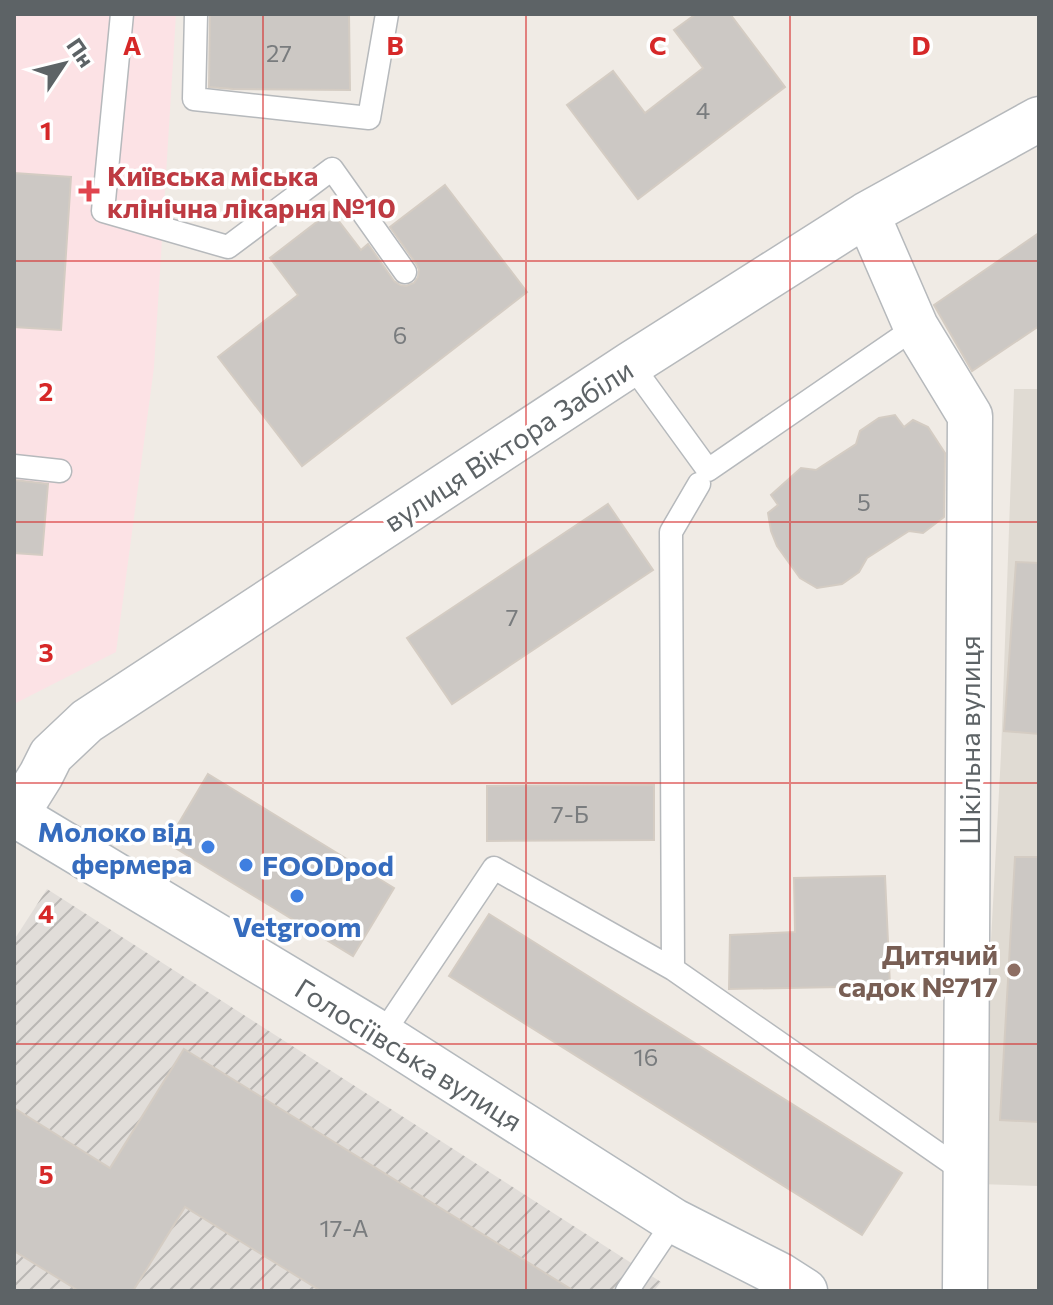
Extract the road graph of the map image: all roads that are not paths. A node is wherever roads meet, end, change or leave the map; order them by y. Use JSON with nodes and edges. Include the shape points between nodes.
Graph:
{"nodes":[{"id":1,"x":122,"y":14,"type":"edge"},
{"id":2,"x":196,"y":14,"type":"edge"},
{"id":3,"x":387,"y":14,"type":"edge"},
{"id":4,"x":1039,"y":119,"type":"edge"},
{"id":5,"x":867,"y":214,"type":"junction"},
{"id":6,"x":405,"y":272,"type":"dead end"},
{"id":7,"x":916,"y":327,"type":"junction"},
{"id":8,"x":631,"y":364,"type":"junction"},
{"id":9,"x":14,"y":466,"type":"edge"},
{"id":10,"x":60,"y":471,"type":"dead end"},
{"id":11,"x":699,"y":484,"type":"dead end"},
{"id":12,"x":15,"y":814,"type":"edge"},
{"id":13,"x":673,"y":969,"type":"junction"},
{"id":14,"x":382,"y":1035,"type":"junction"},
{"id":15,"x":966,"y":1173,"type":"junction"},
{"id":16,"x":674,"y":1221,"type":"junction"},
{"id":17,"x":627,"y":1291,"type":"edge"},
{"id":18,"x":805,"y":1291,"type":"edge"},
{"id":19,"x":965,"y":1291,"type":"edge"}],
"edges":[{"from":1,"to":6,"type":"lane","via":[[103,211],[228,247],[332,169]]},
{"from":2,"to":3,"type":"lane","via":[[194,99],[369,118]]},
{"from":4,"to":5,"type":"street","name":"вулиця Віктора Забіли"},
{"from":5,"to":7,"type":"street","name":"Шкільна вулиця"},
{"from":5,"to":8,"type":"street","name":"вулиця Віктора Забіли"},
{"from":7,"to":8,"type":"lane","via":[[708,470]]},
{"from":7,"to":15,"type":"street","name":"Шкільна вулиця","via":[[970,416]]},
{"from":8,"to":12,"type":"street","name":"вулиця Віктора Забіли","via":[[87,721],[51,755]]},
{"from":9,"to":10,"type":"lane"},
{"from":11,"to":13,"type":"lane","via":[[671,532]]},
{"from":12,"to":14,"type":"street","name":"Голосіївська вулиця"},
{"from":13,"to":14,"type":"lane","via":[[494,868]]},
{"from":13,"to":15,"type":"lane"},
{"from":14,"to":16,"type":"street","name":"Голосіївська вулиця"},
{"from":15,"to":19,"type":"street","name":"Шкільна вулиця"},
{"from":16,"to":17,"type":"lane"},
{"from":16,"to":18,"type":"street","name":"Голосіївська вулиця"}]}
